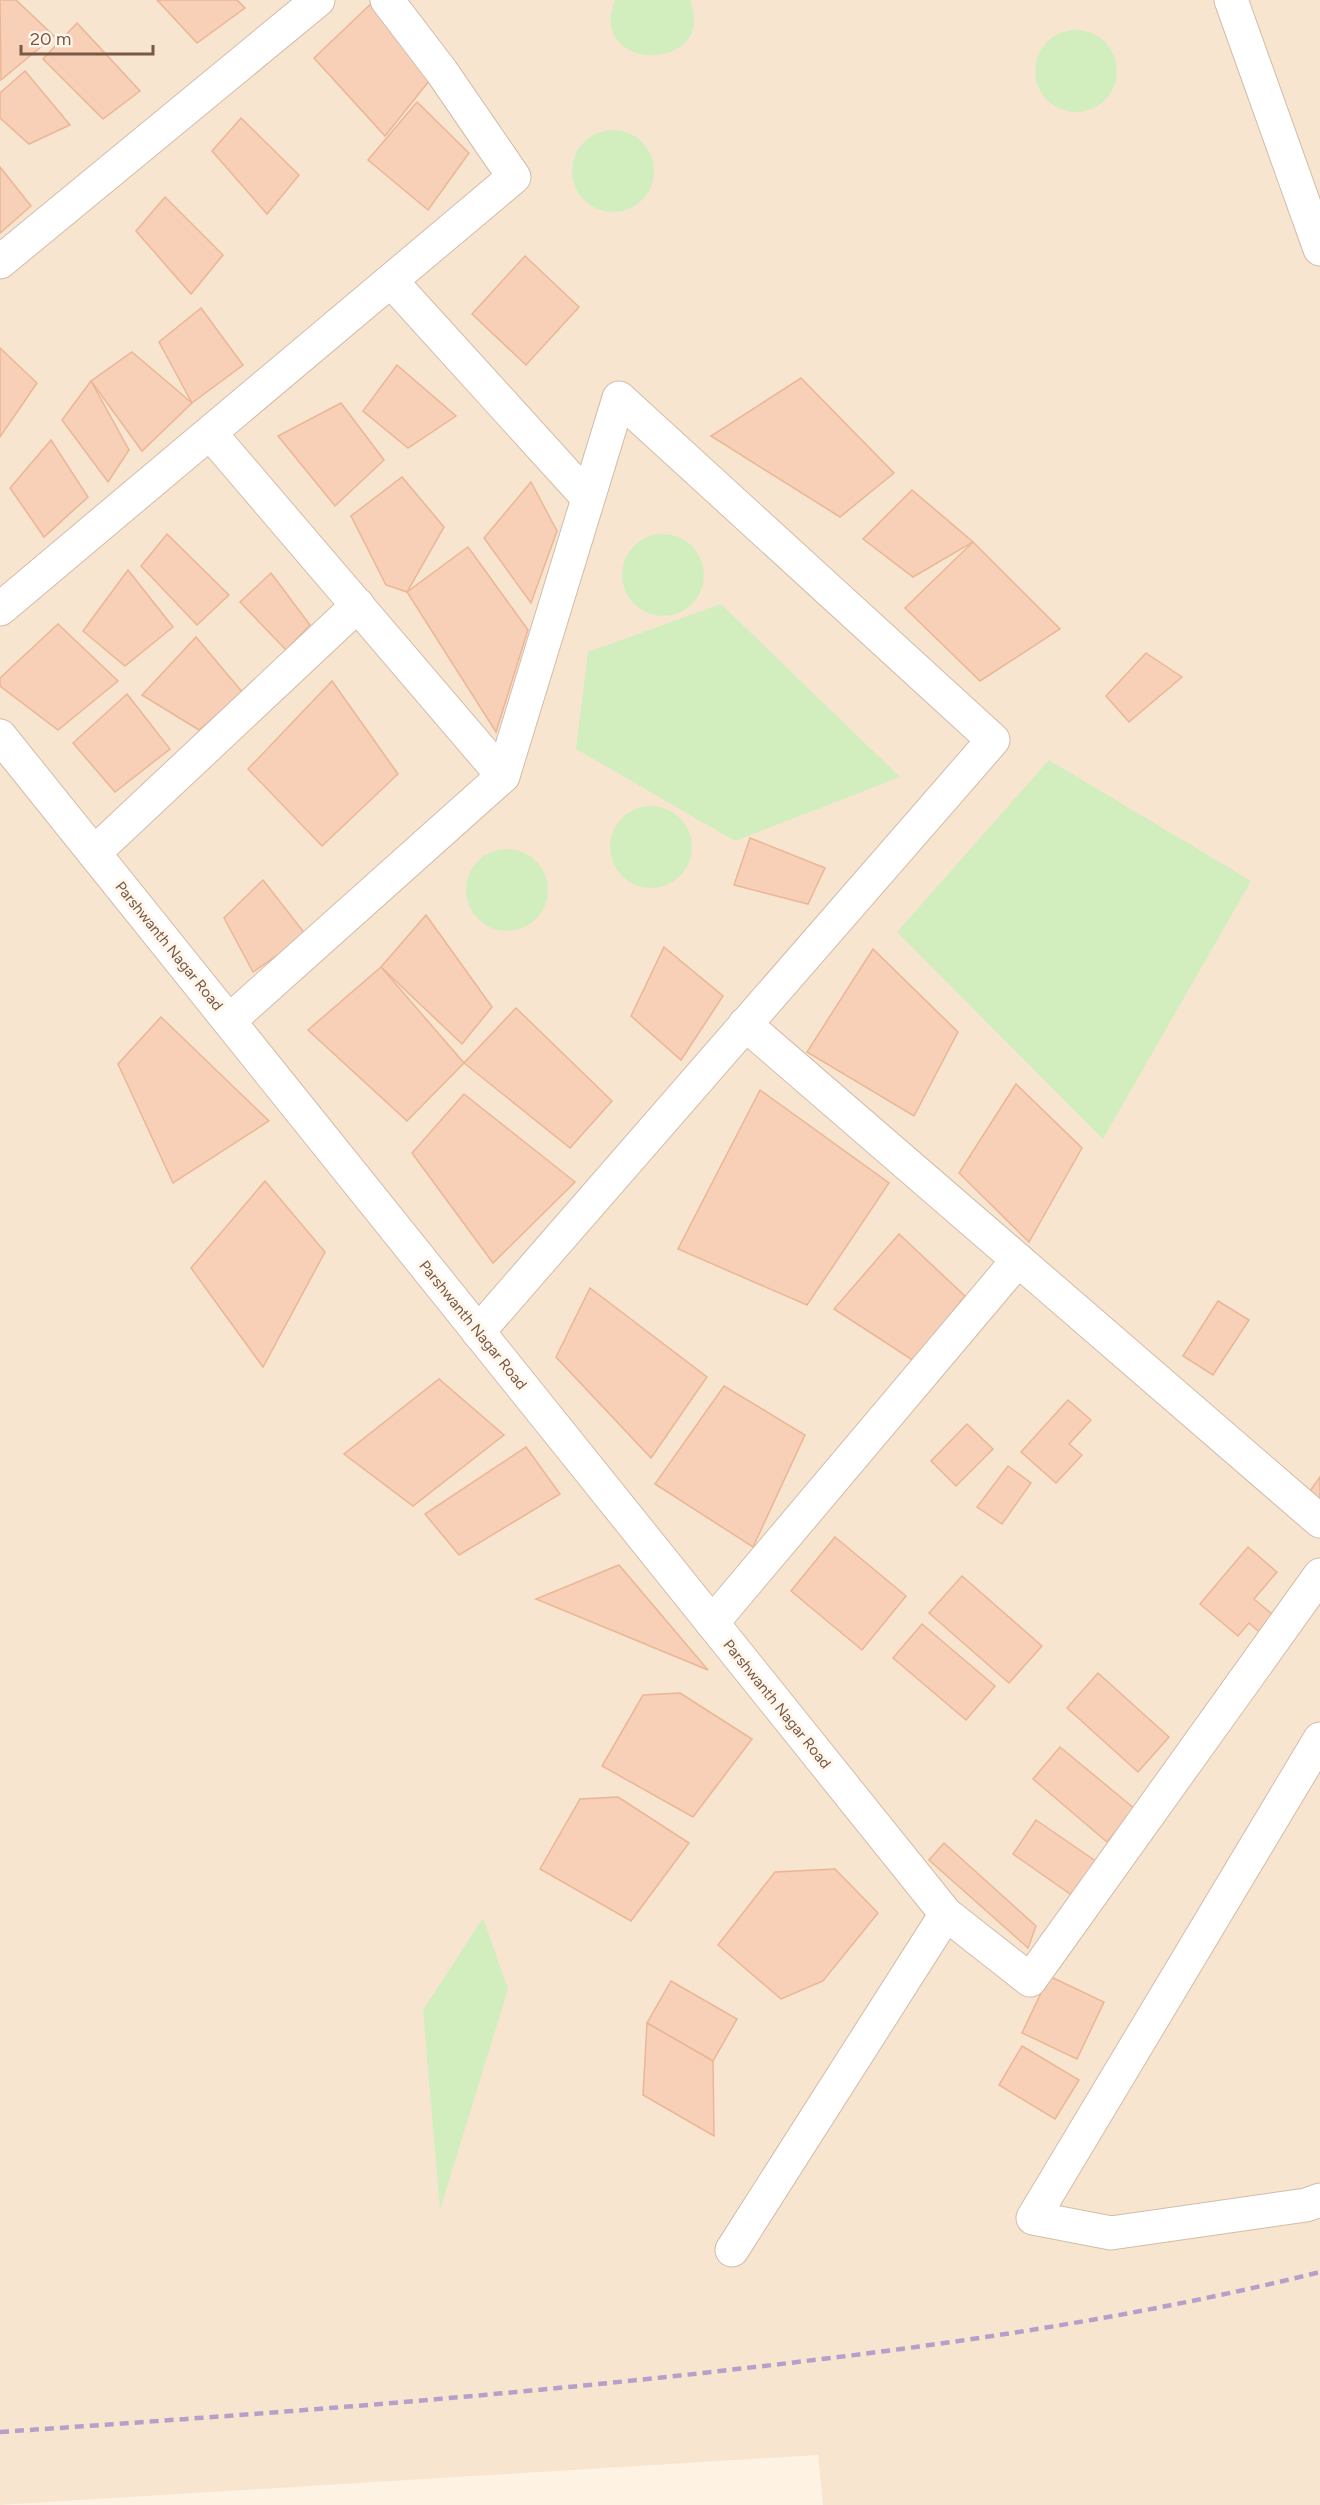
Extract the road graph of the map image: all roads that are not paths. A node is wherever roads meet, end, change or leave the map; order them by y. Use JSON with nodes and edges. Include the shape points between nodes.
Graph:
{"nodes":[{"id":1,"x":318,"y":0,"type":"edge"},
{"id":2,"x":387,"y":0,"type":"edge"},
{"id":3,"x":1231,"y":0,"type":"edge"},
{"id":4,"x":1320,"y":249,"type":"edge"},
{"id":5,"x":0,"y":262,"type":"edge"},
{"id":6,"x":391,"y":281,"type":"junction"},
{"id":7,"x":210,"y":433,"type":"junction"},
{"id":8,"x":588,"y":498,"type":"junction"},
{"id":9,"x":358,"y":605,"type":"junction"},
{"id":10,"x":0,"y":609,"type":"edge"},
{"id":11,"x":0,"y":736,"type":"edge"},
{"id":12,"x":503,"y":776,"type":"junction"},
{"id":13,"x":94,"y":853,"type":"junction"},
{"id":14,"x":229,"y":1021,"type":"junction"},
{"id":15,"x":745,"y":1024,"type":"junction"},
{"id":16,"x":1018,"y":1260,"type":"junction"},
{"id":17,"x":478,"y":1332,"type":"junction"},
{"id":18,"x":1320,"y":1521,"type":"edge"},
{"id":19,"x":1320,"y":1575,"type":"edge"},
{"id":20,"x":712,"y":1623,"type":"junction"},
{"id":21,"x":1320,"y":1739,"type":"edge"},
{"id":22,"x":945,"y":1914,"type":"junction"},
{"id":23,"x":1320,"y":2200,"type":"edge"},
{"id":24,"x":732,"y":2250,"type":"dead end"}],
"edges":[{"from":1,"to":5,"type":"street"},
{"from":2,"to":6,"type":"street","via":[[514,177]]},
{"from":3,"to":4,"type":"street"},
{"from":6,"to":7,"type":"street"},
{"from":6,"to":8,"type":"street"},
{"from":7,"to":9,"type":"street"},
{"from":7,"to":10,"type":"street"},
{"from":8,"to":12,"type":"street"},
{"from":8,"to":15,"type":"street","via":[[619,398],[993,740]]},
{"from":9,"to":12,"type":"street"},
{"from":9,"to":13,"type":"street"},
{"from":11,"to":13,"type":"street","name":"Parshwanth Nagar Road"},
{"from":12,"to":14,"type":"street"},
{"from":13,"to":14,"type":"street","name":"Parshwanth Nagar Road"},
{"from":14,"to":17,"type":"street","name":"Parshwanth Nagar Road"},
{"from":15,"to":16,"type":"street"},
{"from":15,"to":17,"type":"street"},
{"from":16,"to":18,"type":"street"},
{"from":16,"to":20,"type":"street"},
{"from":17,"to":20,"type":"street","name":"Parshwanth Nagar Road"},
{"from":19,"to":22,"type":"street","name":"Parshwanth Nagar Road","via":[[1030,1980]]},
{"from":20,"to":22,"type":"street","name":"Parshwanth Nagar Road"},
{"from":21,"to":23,"type":"street","via":[[1033,2218],[1111,2233]]},
{"from":22,"to":24,"type":"street"}]}
